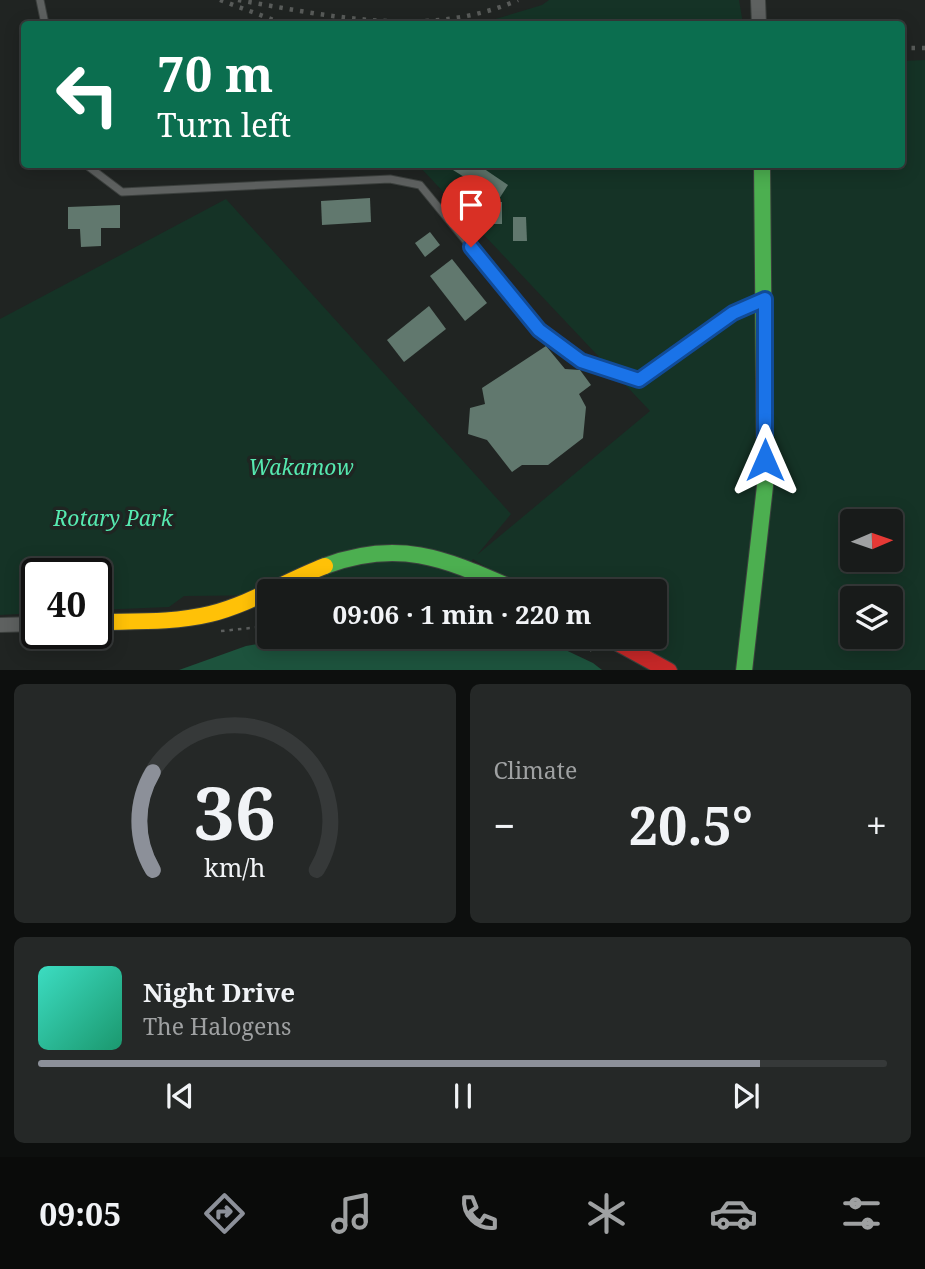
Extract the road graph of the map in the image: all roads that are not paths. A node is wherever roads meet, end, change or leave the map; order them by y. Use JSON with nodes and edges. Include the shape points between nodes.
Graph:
{"nodes":[{"id":1,"x":40,"y":0,"type":"edge"},
{"id":2,"x":758,"y":0,"type":"edge"},
{"id":3,"x":44,"y":21,"type":"edge"},
{"id":4,"x":759,"y":21,"type":"edge"},
{"id":5,"x":90,"y":168,"type":"edge"},
{"id":6,"x":762,"y":168,"type":"edge"},
{"id":7,"x":765,"y":299,"type":"junction"},
{"id":8,"x":298,"y":579,"type":"edge"},
{"id":9,"x":486,"y":579,"type":"edge"},
{"id":10,"x":257,"y":596,"type":"edge"},
{"id":11,"x":112,"y":621,"type":"edge"},
{"id":12,"x":21,"y":624,"type":"edge"},
{"id":13,"x":0,"y":625,"type":"edge"},
{"id":14,"x":630,"y":649,"type":"edge"},
{"id":15,"x":669,"y":670,"type":"edge"},
{"id":16,"x":744,"y":670,"type":"edge"}],
"edges":[{"from":1,"to":3,"type":"lane"},
{"from":2,"to":4,"type":"street"},
{"from":5,"to":7,"type":"lane","via":[[122,192],[390,179],[420,185],[539,330],[581,361],[639,380],[733,313]]},
{"from":6,"to":7,"type":"street"},
{"from":7,"to":16,"type":"street","via":[[765,486]]},
{"from":8,"to":9,"type":"street","via":[[379,552],[422,555]]},
{"from":10,"to":11,"type":"street","via":[[222,611]]},
{"from":12,"to":13,"type":"street"},
{"from":14,"to":15,"type":"street"}]}
